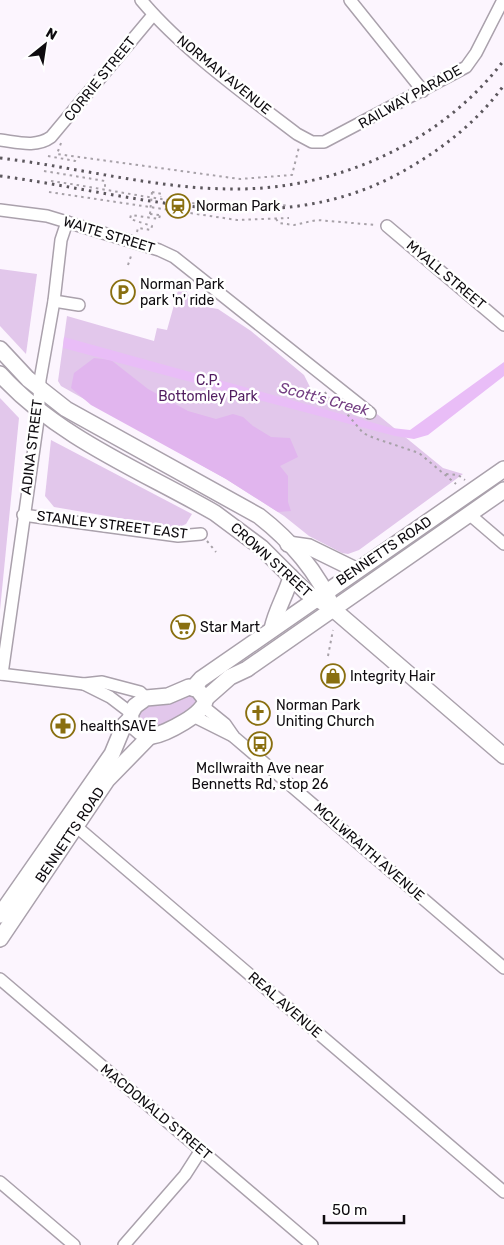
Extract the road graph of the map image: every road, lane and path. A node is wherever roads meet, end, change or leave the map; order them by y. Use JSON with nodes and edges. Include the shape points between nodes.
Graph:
{"nodes":[{"id":1,"x":141,"y":0,"type":"edge"},
{"id":2,"x":350,"y":0,"type":"edge"},
{"id":3,"x":503,"y":0,"type":"edge"},
{"id":4,"x":153,"y":15,"type":"junction"},
{"id":5,"x":423,"y":91,"type":"junction"},
{"id":6,"x":0,"y":140,"type":"edge"},
{"id":7,"x":312,"y":142,"type":"joint"},
{"id":8,"x":61,"y":143,"type":"dead end"},
{"id":9,"x":300,"y":146,"type":"dead end"},
{"id":10,"x":48,"y":156,"type":"dead end"},
{"id":11,"x":76,"y":157,"type":"junction"},
{"id":12,"x":44,"y":171,"type":"dead end"},
{"id":13,"x":52,"y":181,"type":"dead end"},
{"id":14,"x":105,"y":188,"type":"junction"},
{"id":15,"x":49,"y":192,"type":"dead end"},
{"id":16,"x":161,"y":198,"type":"junction"},
{"id":17,"x":288,"y":205,"type":"dead end"},
{"id":18,"x":0,"y":210,"type":"edge"},
{"id":19,"x":160,"y":210,"type":"junction"},
{"id":20,"x":160,"y":215,"type":"junction"},
{"id":21,"x":289,"y":218,"type":"dead end"},
{"id":22,"x":276,"y":219,"type":"junction"},
{"id":23,"x":67,"y":222,"type":"junction"},
{"id":24,"x":387,"y":226,"type":"joint"},
{"id":25,"x":137,"y":233,"type":"dead end"},
{"id":26,"x":132,"y":251,"type":"dead end"},
{"id":27,"x":128,"y":265,"type":"dead end"},
{"id":28,"x":54,"y":301,"type":"junction"},
{"id":29,"x":79,"y":305,"type":"dead end"},
{"id":30,"x":504,"y":325,"type":"edge"},
{"id":31,"x":0,"y":349,"type":"edge"},
{"id":32,"x":0,"y":374,"type":"edge"},
{"id":33,"x":323,"y":381,"type":"junction"},
{"id":34,"x":39,"y":388,"type":"junction"},
{"id":35,"x":38,"y":411,"type":"junction"},
{"id":36,"x":370,"y":413,"type":"dead end"},
{"id":37,"x":504,"y":468,"type":"edge"},
{"id":38,"x":445,"y":474,"type":"junction"},
{"id":39,"x":467,"y":481,"type":"dead end"},
{"id":40,"x":456,"y":484,"type":"dead end"},
{"id":41,"x":504,"y":490,"type":"edge"},
{"id":42,"x":469,"y":514,"type":"junction"},
{"id":43,"x":23,"y":515,"type":"junction"},
{"id":44,"x":201,"y":534,"type":"dead end"},
{"id":45,"x":288,"y":544,"type":"junction"},
{"id":46,"x":504,"y":544,"type":"edge"},
{"id":47,"x":356,"y":570,"type":"junction"},
{"id":48,"x":291,"y":577,"type":"junction"},
{"id":49,"x":321,"y":595,"type":"junction"},
{"id":50,"x":333,"y":609,"type":"junction"},
{"id":51,"x":272,"y":629,"type":"junction"},
{"id":52,"x":333,"y":630,"type":"dead end"},
{"id":53,"x":328,"y":656,"type":"dead end"},
{"id":54,"x":1,"y":674,"type":"edge"},
{"id":55,"x":84,"y":684,"type":"junction"},
{"id":56,"x":193,"y":688,"type":"junction"},
{"id":57,"x":146,"y":698,"type":"junction"},
{"id":58,"x":201,"y":707,"type":"junction"},
{"id":59,"x":130,"y":716,"type":"junction"},
{"id":60,"x":149,"y":736,"type":"junction"},
{"id":61,"x":504,"y":756,"type":"edge"},
{"id":62,"x":71,"y":822,"type":"junction"},
{"id":63,"x":0,"y":915,"type":"edge"},
{"id":64,"x":0,"y":939,"type":"edge"},
{"id":65,"x":504,"y":968,"type":"edge"},
{"id":66,"x":0,"y":979,"type":"edge"},
{"id":67,"x":201,"y":1150,"type":"junction"},
{"id":68,"x":0,"y":1182,"type":"edge"},
{"id":69,"x":504,"y":1192,"type":"edge"},
{"id":70,"x":74,"y":1245,"type":"edge"},
{"id":71,"x":124,"y":1245,"type":"edge"},
{"id":72,"x":312,"y":1245,"type":"edge"}],
"edges":[{"from":1,"to":4,"type":"street","name":"NORMAN AVENUE"},
{"from":2,"to":5,"type":"street"},
{"from":3,"to":5,"type":"street","name":"RAILWAY PARADE","via":[[470,63]]},
{"from":4,"to":6,"type":"street","name":"CORRIE STREET","via":[[45,141],[31,144]]},
{"from":4,"to":7,"type":"street","name":"NORMAN AVENUE","via":[[214,68]]},
{"from":5,"to":7,"type":"street","name":"RAILWAY PARADE","via":[[329,140]]},
{"from":8,"to":11,"type":"path","via":[[57,154]]},
{"from":9,"to":11,"type":"path","via":[[292,175],[240,179]]},
{"from":10,"to":11,"type":"path","via":[[75,161]]},
{"from":12,"to":14,"type":"path","via":[[105,181]]},
{"from":13,"to":14,"type":"path"},
{"from":14,"to":16,"type":"path"},
{"from":15,"to":19,"type":"path"},
{"from":16,"to":17,"type":"path","via":[[232,207]]},
{"from":16,"to":20,"type":"path","bridge":true,"via":[[162,194],[152,192],[150,214]]},
{"from":18,"to":23,"type":"street","name":"WAITE STREET"},
{"from":19,"to":20,"type":"path"},
{"from":19,"to":22,"type":"path","via":[[237,220]]},
{"from":20,"to":25,"type":"path","via":[[158,219],[131,215],[130,219],[152,226],[151,230],[138,228]]},
{"from":21,"to":22,"type":"path"},
{"from":22,"to":24,"type":"path","via":[[286,224],[317,220]]},
{"from":23,"to":28,"type":"street","name":"ADINA STREET","via":[[60,240]]},
{"from":23,"to":33,"type":"street","name":"WAITE STREET","via":[[166,253]]},
{"from":24,"to":30,"type":"street","name":"MYALL STREET"},
{"from":26,"to":27,"type":"path"},
{"from":28,"to":29,"type":"street"},
{"from":28,"to":34,"type":"street","name":"ADINA STREET"},
{"from":31,"to":34,"type":"main road","name":"CROWN STREET"},
{"from":32,"to":35,"type":"main road","name":"CROWN STREET"},
{"from":33,"to":36,"type":"street","name":"WAITE STREET"},
{"from":33,"to":38,"type":"path","via":[[328,398],[343,409],[363,432],[419,453]]},
{"from":34,"to":35,"type":"street","name":"ADINA STREET"},
{"from":34,"to":45,"type":"main road","name":"CROWN STREET","via":[[75,414],[250,510]]},
{"from":35,"to":43,"type":"street","name":"ADINA STREET"},
{"from":35,"to":48,"type":"main road","name":"CROWN STREET","via":[[71,433],[215,513],[262,548]]},
{"from":37,"to":47,"type":"main road","name":"BENNETTS ROAD"},
{"from":38,"to":39,"type":"path","via":[[458,475]]},
{"from":38,"to":40,"type":"path"},
{"from":41,"to":42,"type":"main road","name":"BENNETTS ROAD"},
{"from":42,"to":46,"type":"street"},
{"from":42,"to":50,"type":"main road","name":"BENNETTS ROAD"},
{"from":43,"to":44,"type":"street","name":"STANLEY STREET EAST","via":[[178,536]]},
{"from":43,"to":54,"type":"street","name":"ADINA STREET"},
{"from":45,"to":47,"type":"main road","via":[[309,547]]},
{"from":45,"to":49,"type":"main road","name":"CROWN STREET"},
{"from":47,"to":49,"type":"main road","name":"BENNETTS ROAD"},
{"from":48,"to":49,"type":"main road","name":"CROWN STREET"},
{"from":48,"to":51,"type":"main road","via":[[276,610]]},
{"from":49,"to":50,"type":"main road","name":"CROWN STREET"},
{"from":49,"to":51,"type":"main road","name":"BENNETTS ROAD"},
{"from":50,"to":58,"type":"main road","name":"BENNETTS ROAD","via":[[247,669],[230,677]]},
{"from":50,"to":61,"type":"main road"},
{"from":51,"to":56,"type":"main road","name":"BENNETTS ROAD"},
{"from":52,"to":53,"type":"path"},
{"from":54,"to":55,"type":"street"},
{"from":55,"to":57,"type":"street","via":[[118,684],[140,692]]},
{"from":55,"to":59,"type":"street","via":[[110,697]]},
{"from":56,"to":57,"type":"main road","via":[[168,696]]},
{"from":56,"to":58,"type":"main road"},
{"from":57,"to":59,"type":"main road","name":"BENNETTS ROAD","via":[[135,706]]},
{"from":58,"to":60,"type":"main road","name":"BENNETTS ROAD","via":[[156,736]]},
{"from":58,"to":65,"type":"street","name":"MCILWRAITH AVENUE","via":[[225,724],[234,737]]},
{"from":59,"to":60,"type":"main road","via":[[137,730]]},
{"from":59,"to":62,"type":"main road","name":"BENNETTS ROAD","via":[[112,754]]},
{"from":60,"to":62,"type":"main road","name":"BENNETTS ROAD"},
{"from":62,"to":63,"type":"main road","name":"BENNETTS ROAD"},
{"from":62,"to":64,"type":"main road","name":"BENNETTS ROAD"},
{"from":62,"to":69,"type":"street","name":"REAL AVENUE"},
{"from":66,"to":67,"type":"street","name":"MACDONALD STREET"},
{"from":67,"to":71,"type":"street","via":[[185,1175]]},
{"from":67,"to":72,"type":"street","name":"MACDONALD STREET"},
{"from":68,"to":70,"type":"street"}]}
